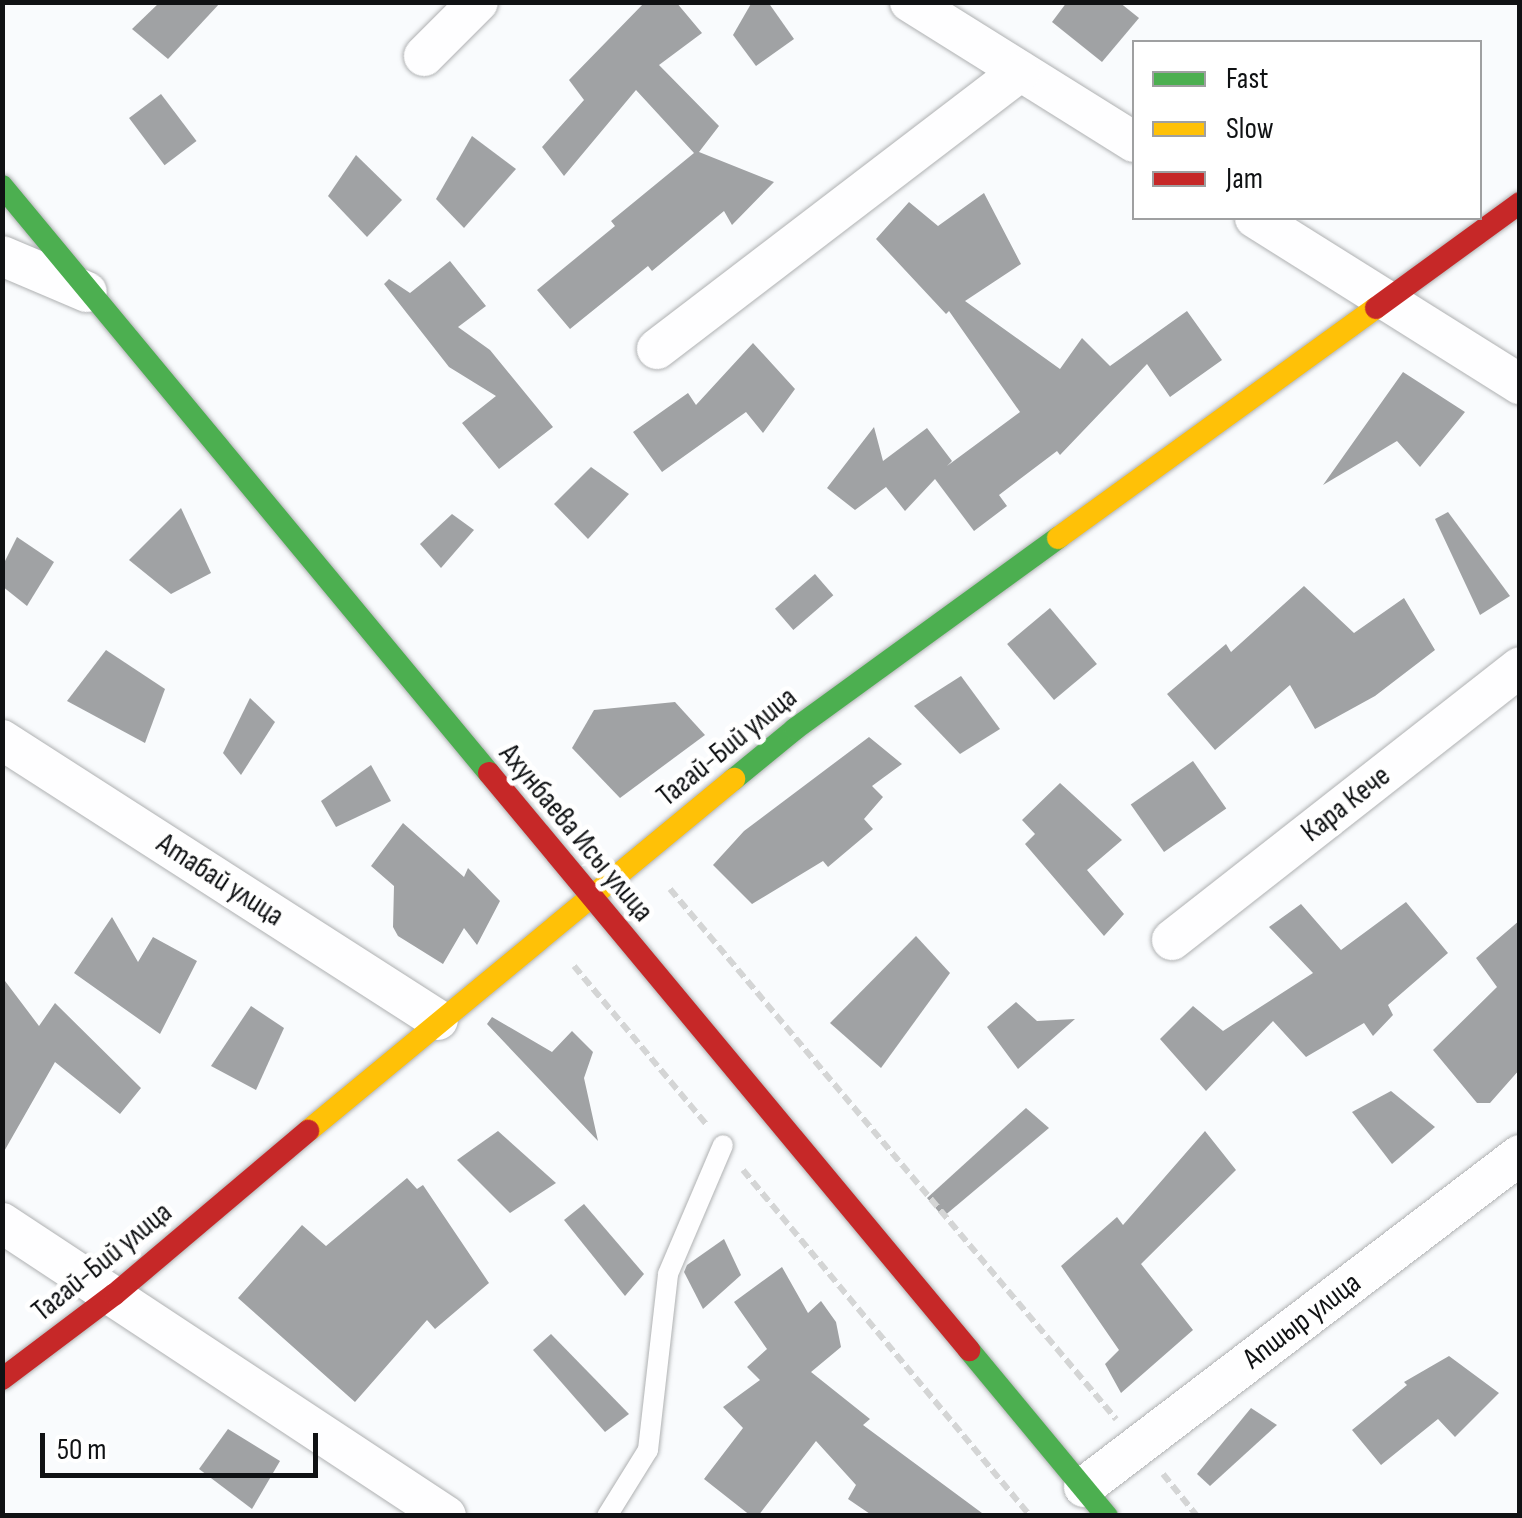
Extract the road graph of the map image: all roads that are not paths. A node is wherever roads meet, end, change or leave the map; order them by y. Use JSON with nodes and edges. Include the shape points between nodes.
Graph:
{"nodes":[{"id":1,"x":478,"y":2,"type":"edge"},
{"id":2,"x":910,"y":2,"type":"edge"},
{"id":3,"x":424,"y":56,"type":"dead end"},
{"id":4,"x":1020,"y":71,"type":"junction"},
{"id":5,"x":1132,"y":141,"type":"edge"},
{"id":6,"x":2,"y":186,"type":"edge"},
{"id":7,"x":1520,"y":203,"type":"edge"},
{"id":8,"x":1258,"y":220,"type":"edge"},
{"id":9,"x":2,"y":256,"type":"edge"},
{"id":10,"x":87,"y":292,"type":"junction"},
{"id":11,"x":1385,"y":298,"type":"junction"},
{"id":12,"x":657,"y":349,"type":"dead end"},
{"id":13,"x":1520,"y":384,"type":"edge"},
{"id":14,"x":1520,"y":667,"type":"edge"},
{"id":15,"x":2,"y":740,"type":"edge"},
{"id":16,"x":590,"y":896,"type":"junction"},
{"id":17,"x":1172,"y":940,"type":"dead end"},
{"id":18,"x":438,"y":1020,"type":"junction"},
{"id":19,"x":723,"y":1145,"type":"road end"},
{"id":20,"x":1520,"y":1155,"type":"edge"},
{"id":21,"x":2,"y":1223,"type":"edge"},
{"id":22,"x":115,"y":1294,"type":"junction"},
{"id":23,"x":2,"y":1378,"type":"edge"},
{"id":24,"x":1096,"y":1501,"type":"edge"},
{"id":25,"x":446,"y":1516,"type":"edge"},
{"id":26,"x":606,"y":1516,"type":"edge"}],
"edges":[{"from":1,"to":3,"type":"street"},
{"from":2,"to":4,"type":"street"},
{"from":4,"to":5,"type":"street"},
{"from":4,"to":12,"type":"street"},
{"from":6,"to":10,"type":"street","name":"Ахунбаева Исы улица"},
{"from":7,"to":11,"type":"street","name":"Тагай-Бий улица"},
{"from":8,"to":11,"type":"street"},
{"from":9,"to":10,"type":"street"},
{"from":10,"to":16,"type":"street","name":"Ахунбаева Исы улица"},
{"from":11,"to":13,"type":"street"},
{"from":11,"to":16,"type":"street","name":"Тагай-Бий улица","via":[[795,729]]},
{"from":14,"to":17,"type":"street","name":"Кара Кече"},
{"from":15,"to":18,"type":"street","name":"Атабай улица"},
{"from":16,"to":18,"type":"street","name":"Тагай-Бий улица"},
{"from":16,"to":24,"type":"street","name":"Ахунбаева Исы улица"},
{"from":18,"to":22,"type":"street","name":"Тагай-Бий улица"},
{"from":19,"to":26,"type":"lane","via":[[668,1274],[648,1450]]},
{"from":20,"to":24,"type":"street","name":"Апшыр улица","via":[[1138,1446]]},
{"from":21,"to":22,"type":"street"},
{"from":22,"to":23,"type":"street","name":"Тагай-Бий улица"},
{"from":22,"to":25,"type":"street"}]}
